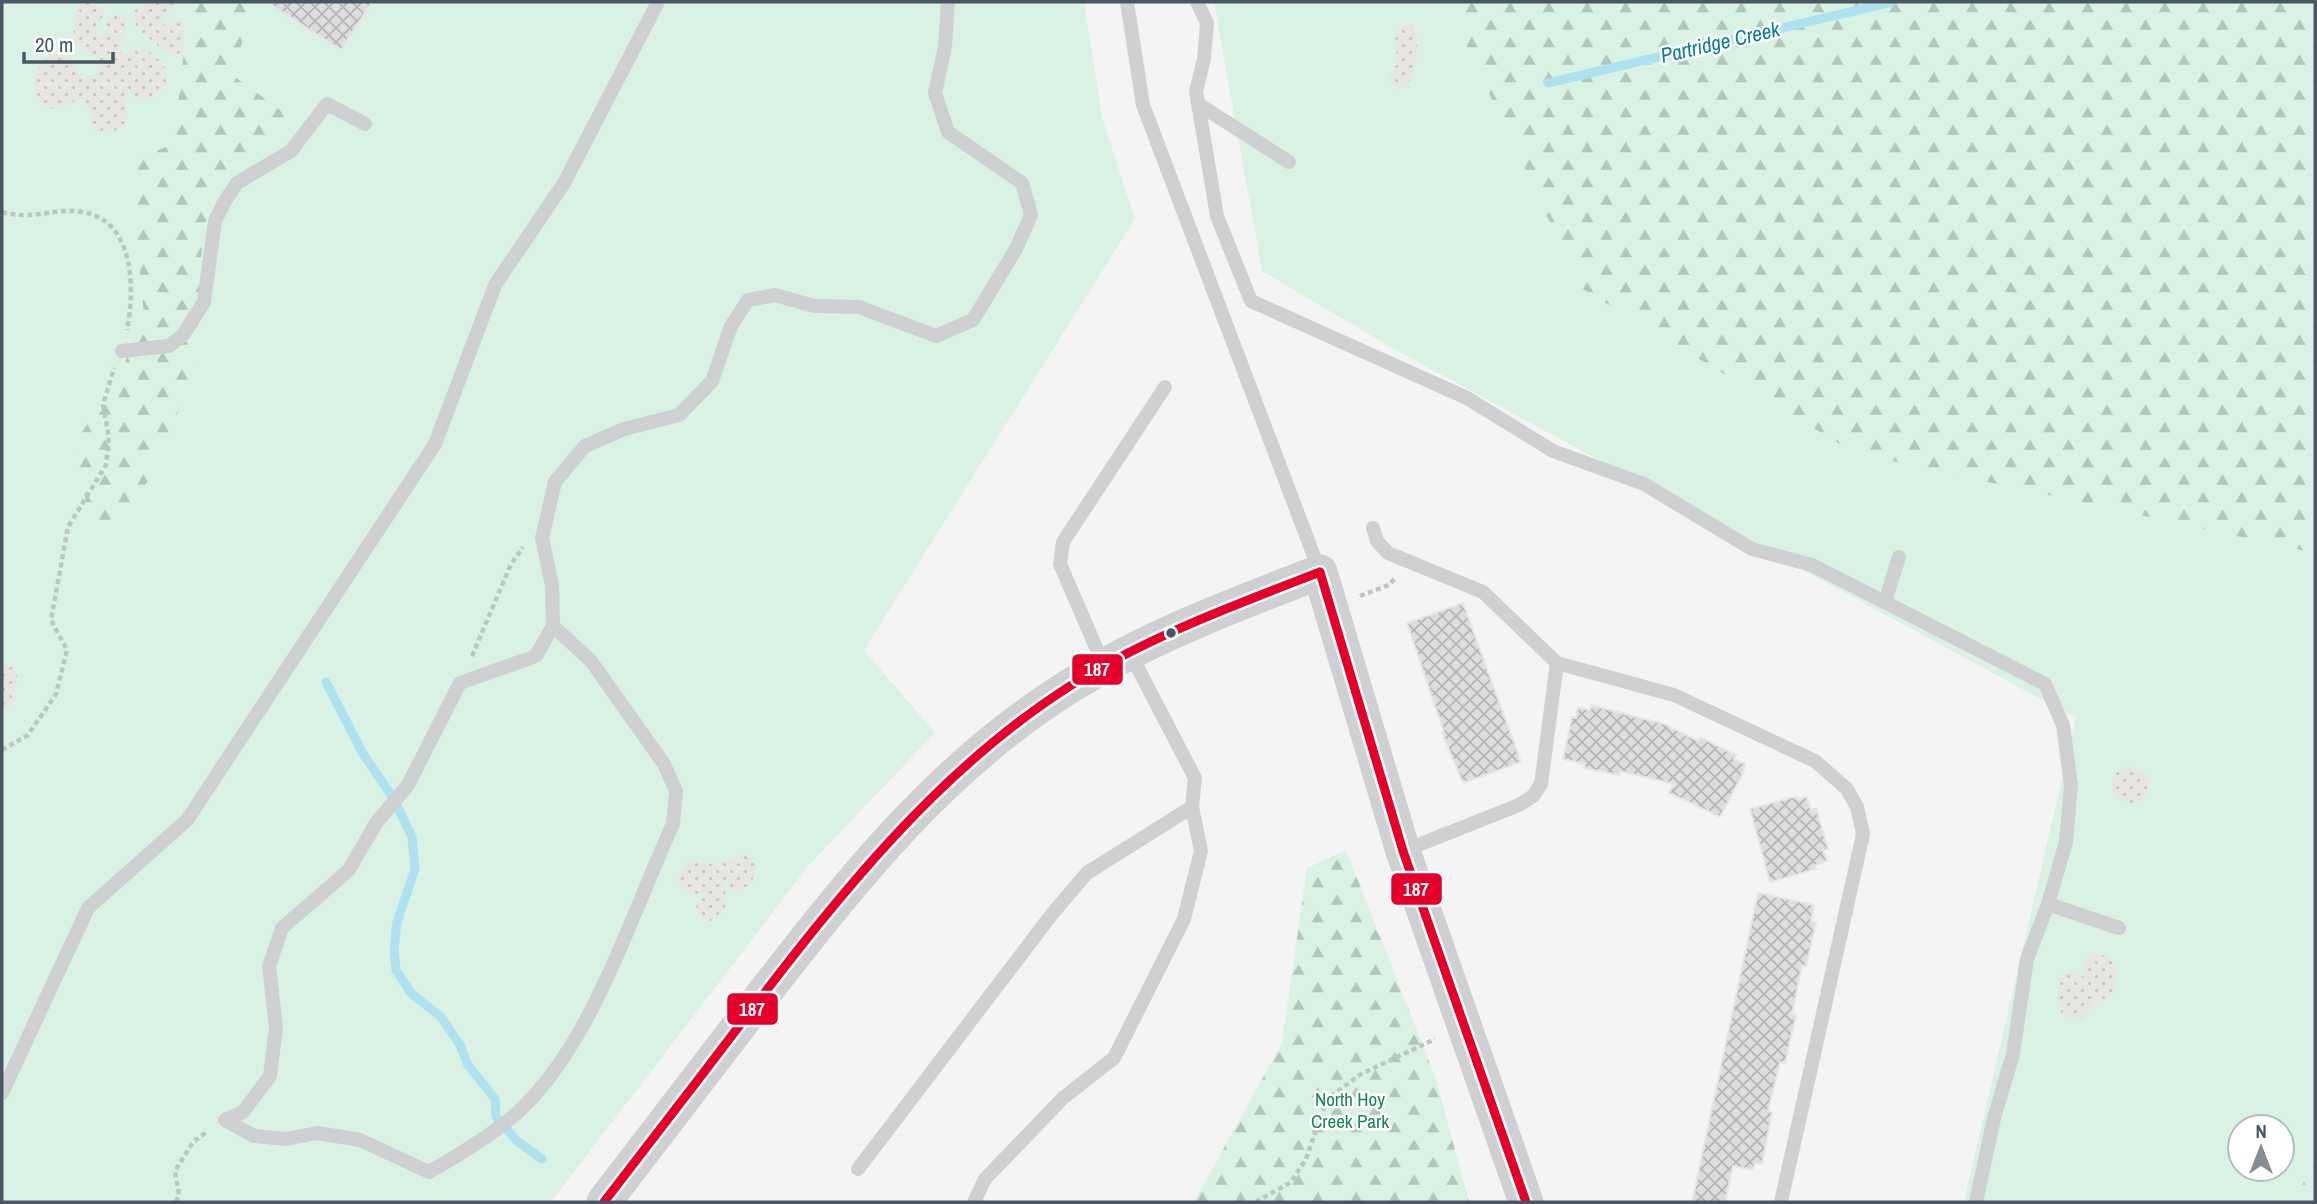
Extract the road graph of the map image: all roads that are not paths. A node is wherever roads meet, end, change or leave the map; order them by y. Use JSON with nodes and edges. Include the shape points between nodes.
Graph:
{"nodes":[{"id":1,"x":658,"y":2,"type":"edge"},
{"id":2,"x":948,"y":2,"type":"edge"},
{"id":3,"x":1127,"y":2,"type":"edge"},
{"id":4,"x":1197,"y":2,"type":"edge"},
{"id":5,"x":1198,"y":104,"type":"junction"},
{"id":6,"x":365,"y":124,"type":"dead end"},
{"id":7,"x":1289,"y":162,"type":"dead end"},
{"id":8,"x":122,"y":351,"type":"road end"},
{"id":9,"x":1164,"y":387,"type":"dead end"},
{"id":10,"x":1373,"y":528,"type":"dead end"},
{"id":11,"x":1899,"y":556,"type":"dead end"},
{"id":12,"x":1320,"y":572,"type":"junction"},
{"id":13,"x":1885,"y":601,"type":"junction"},
{"id":14,"x":553,"y":626,"type":"junction"},
{"id":15,"x":1116,"y":659,"type":"junction"},
{"id":16,"x":1558,"y":663,"type":"junction"},
{"id":17,"x":1192,"y":807,"type":"junction"},
{"id":18,"x":1403,"y":851,"type":"junction"},
{"id":19,"x":2048,"y":904,"type":"junction"},
{"id":20,"x":2119,"y":928,"type":"dead end"},
{"id":21,"x":2,"y":1093,"type":"edge"},
{"id":22,"x":858,"y":1170,"type":"dead end"},
{"id":23,"x":604,"y":1202,"type":"edge"},
{"id":24,"x":974,"y":1202,"type":"edge"},
{"id":25,"x":1526,"y":1202,"type":"edge"},
{"id":26,"x":1781,"y":1202,"type":"edge"},
{"id":27,"x":1976,"y":1202,"type":"edge"}],
"edges":[{"from":1,"to":21,"type":"lane","via":[[564,183],[495,285],[435,444],[187,820],[89,908]]},
{"from":2,"to":14,"type":"lane","via":[[935,93],[948,132],[1022,183],[1031,215],[973,320],[936,336],[859,307],[814,306],[775,295],[748,300],[731,326],[712,381],[679,415],[624,429],[585,446],[555,482],[542,538],[552,585]]},
{"from":3,"to":12,"type":"lane","via":[[1143,105]]},
{"from":4,"to":5,"type":"lane","via":[[1207,23]]},
{"from":5,"to":7,"type":"lane"},
{"from":5,"to":13,"type":"lane","via":[[1217,216],[1251,301],[1467,398],[1553,451],[1644,484],[1752,549],[1812,565]]},
{"from":6,"to":8,"type":"lane","via":[[327,104],[291,151],[237,183],[215,221],[204,302],[183,335],[169,346]]},
{"from":9,"to":15,"type":"lane","via":[[1063,542],[1060,565]]},
{"from":10,"to":16,"type":"lane","via":[[1388,553],[1483,592]]},
{"from":11,"to":13,"type":"lane"},
{"from":12,"to":15,"type":"street","via":[[1203,617]]},
{"from":12,"to":18,"type":"street"},
{"from":13,"to":19,"type":"lane","via":[[2045,684],[2063,726],[2071,785],[2066,842]]},
{"from":14,"to":14,"type":"lane","via":[[591,661],[664,765],[676,791],[673,824],[579,1037],[518,1112],[429,1172],[360,1140],[317,1133],[286,1139],[254,1136],[225,1120],[243,1112],[270,1076],[276,1027],[269,966],[282,928],[349,870],[376,823],[408,785],[460,683],[536,656]]},
{"from":15,"to":17,"type":"lane","via":[[1195,778]]},
{"from":15,"to":23,"type":"street","via":[[1050,699],[980,751],[880,848]]},
{"from":16,"to":18,"type":"lane","via":[[1541,784],[1533,796],[1519,806]]},
{"from":16,"to":26,"type":"lane","via":[[1674,695],[1815,761],[1840,782],[1857,807],[1863,834]]},
{"from":17,"to":22,"type":"lane","via":[[1087,873]]},
{"from":17,"to":24,"type":"lane","via":[[1201,851],[1184,919],[1115,1058],[1063,1098],[985,1179]]},
{"from":18,"to":25,"type":"street"},
{"from":19,"to":20,"type":"lane"},
{"from":19,"to":27,"type":"lane","via":[[2027,959],[2013,1054]]}]}
